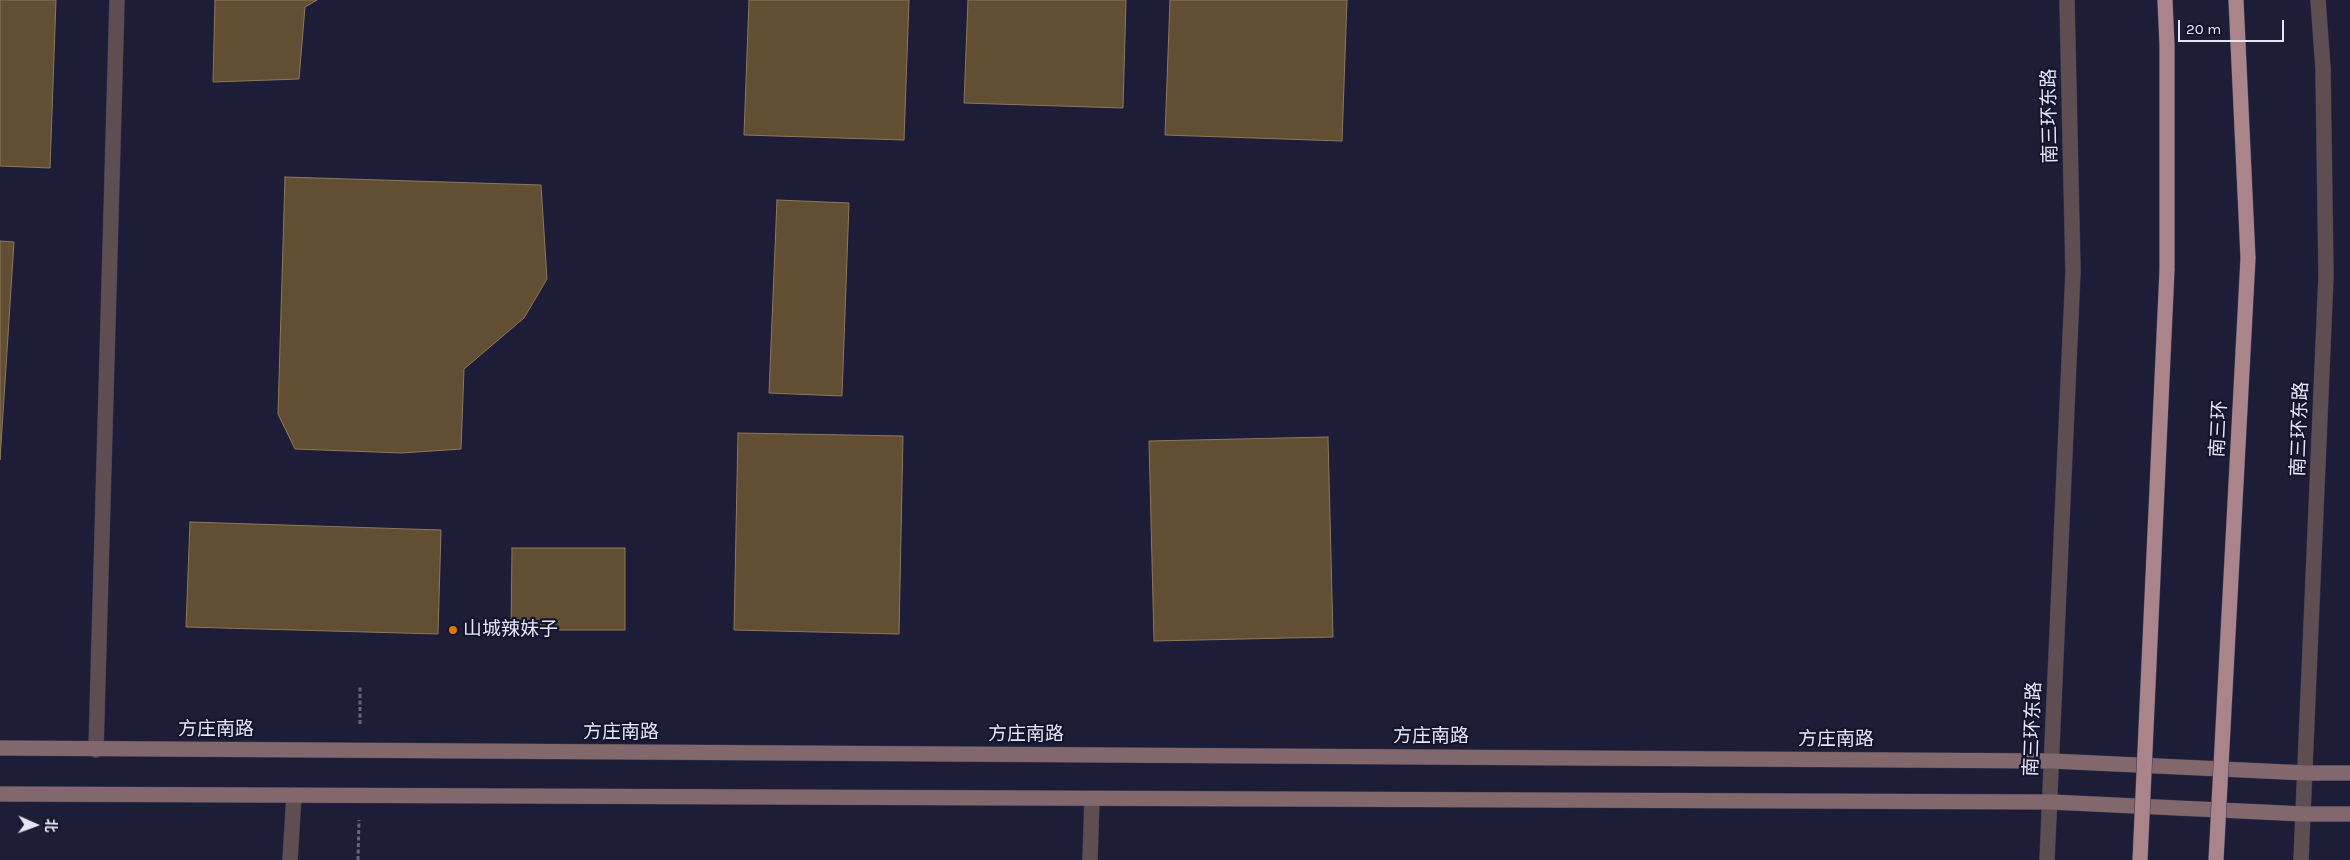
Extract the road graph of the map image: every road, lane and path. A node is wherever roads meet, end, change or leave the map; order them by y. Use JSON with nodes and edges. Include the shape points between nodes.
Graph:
{"nodes":[{"id":1,"x":116,"y":0,"type":"edge"},
{"id":2,"x":2067,"y":0,"type":"edge"},
{"id":3,"x":2165,"y":0,"type":"edge"},
{"id":4,"x":2236,"y":0,"type":"edge"},
{"id":5,"x":2318,"y":0,"type":"edge"},
{"id":6,"x":0,"y":748,"type":"edge"},
{"id":7,"x":96,"y":750,"type":"junction"},
{"id":8,"x":2052,"y":761,"type":"junction"},
{"id":9,"x":2306,"y":773,"type":"junction"},
{"id":10,"x":2350,"y":773,"type":"edge"},
{"id":11,"x":0,"y":794,"type":"edge"},
{"id":12,"x":294,"y":795,"type":"junction"},
{"id":13,"x":1092,"y":798,"type":"junction"},
{"id":14,"x":2051,"y":802,"type":"junction"},
{"id":15,"x":2304,"y":814,"type":"junction"},
{"id":16,"x":2350,"y":814,"type":"edge"},
{"id":17,"x":290,"y":860,"type":"edge"},
{"id":18,"x":1090,"y":860,"type":"edge"},
{"id":19,"x":2047,"y":860,"type":"edge"},
{"id":20,"x":2140,"y":860,"type":"edge"},
{"id":21,"x":2216,"y":860,"type":"edge"},
{"id":22,"x":2301,"y":860,"type":"edge"}],
"edges":[{"from":1,"to":7,"type":"street"},
{"from":2,"to":8,"type":"street","name":"南三环东路","via":[[2074,271]]},
{"from":3,"to":20,"type":"highway","bridge":true,"via":[[2167,270]]},
{"from":4,"to":21,"type":"highway","name":"南三环","bridge":true,"via":[[2248,258]]},
{"from":5,"to":9,"type":"street","name":"南三环东路","via":[[2323,68],[2326,276]]},
{"from":6,"to":7,"type":"main road","name":"方庄南路"},
{"from":7,"to":8,"type":"main road","name":"方庄南路"},
{"from":8,"to":9,"type":"main road","name":"方庄南路"},
{"from":8,"to":14,"type":"street","name":"南三环东路"},
{"from":9,"to":10,"type":"main road","name":"方庄南路"},
{"from":9,"to":15,"type":"street","name":"南三环东路"},
{"from":11,"to":12,"type":"main road"},
{"from":12,"to":13,"type":"main road"},
{"from":12,"to":17,"type":"street"},
{"from":13,"to":14,"type":"main road"},
{"from":13,"to":18,"type":"street"},
{"from":14,"to":15,"type":"main road"},
{"from":14,"to":19,"type":"street","name":"南三环东路"},
{"from":15,"to":16,"type":"main road"},
{"from":15,"to":22,"type":"street","name":"南三环东路"}]}
